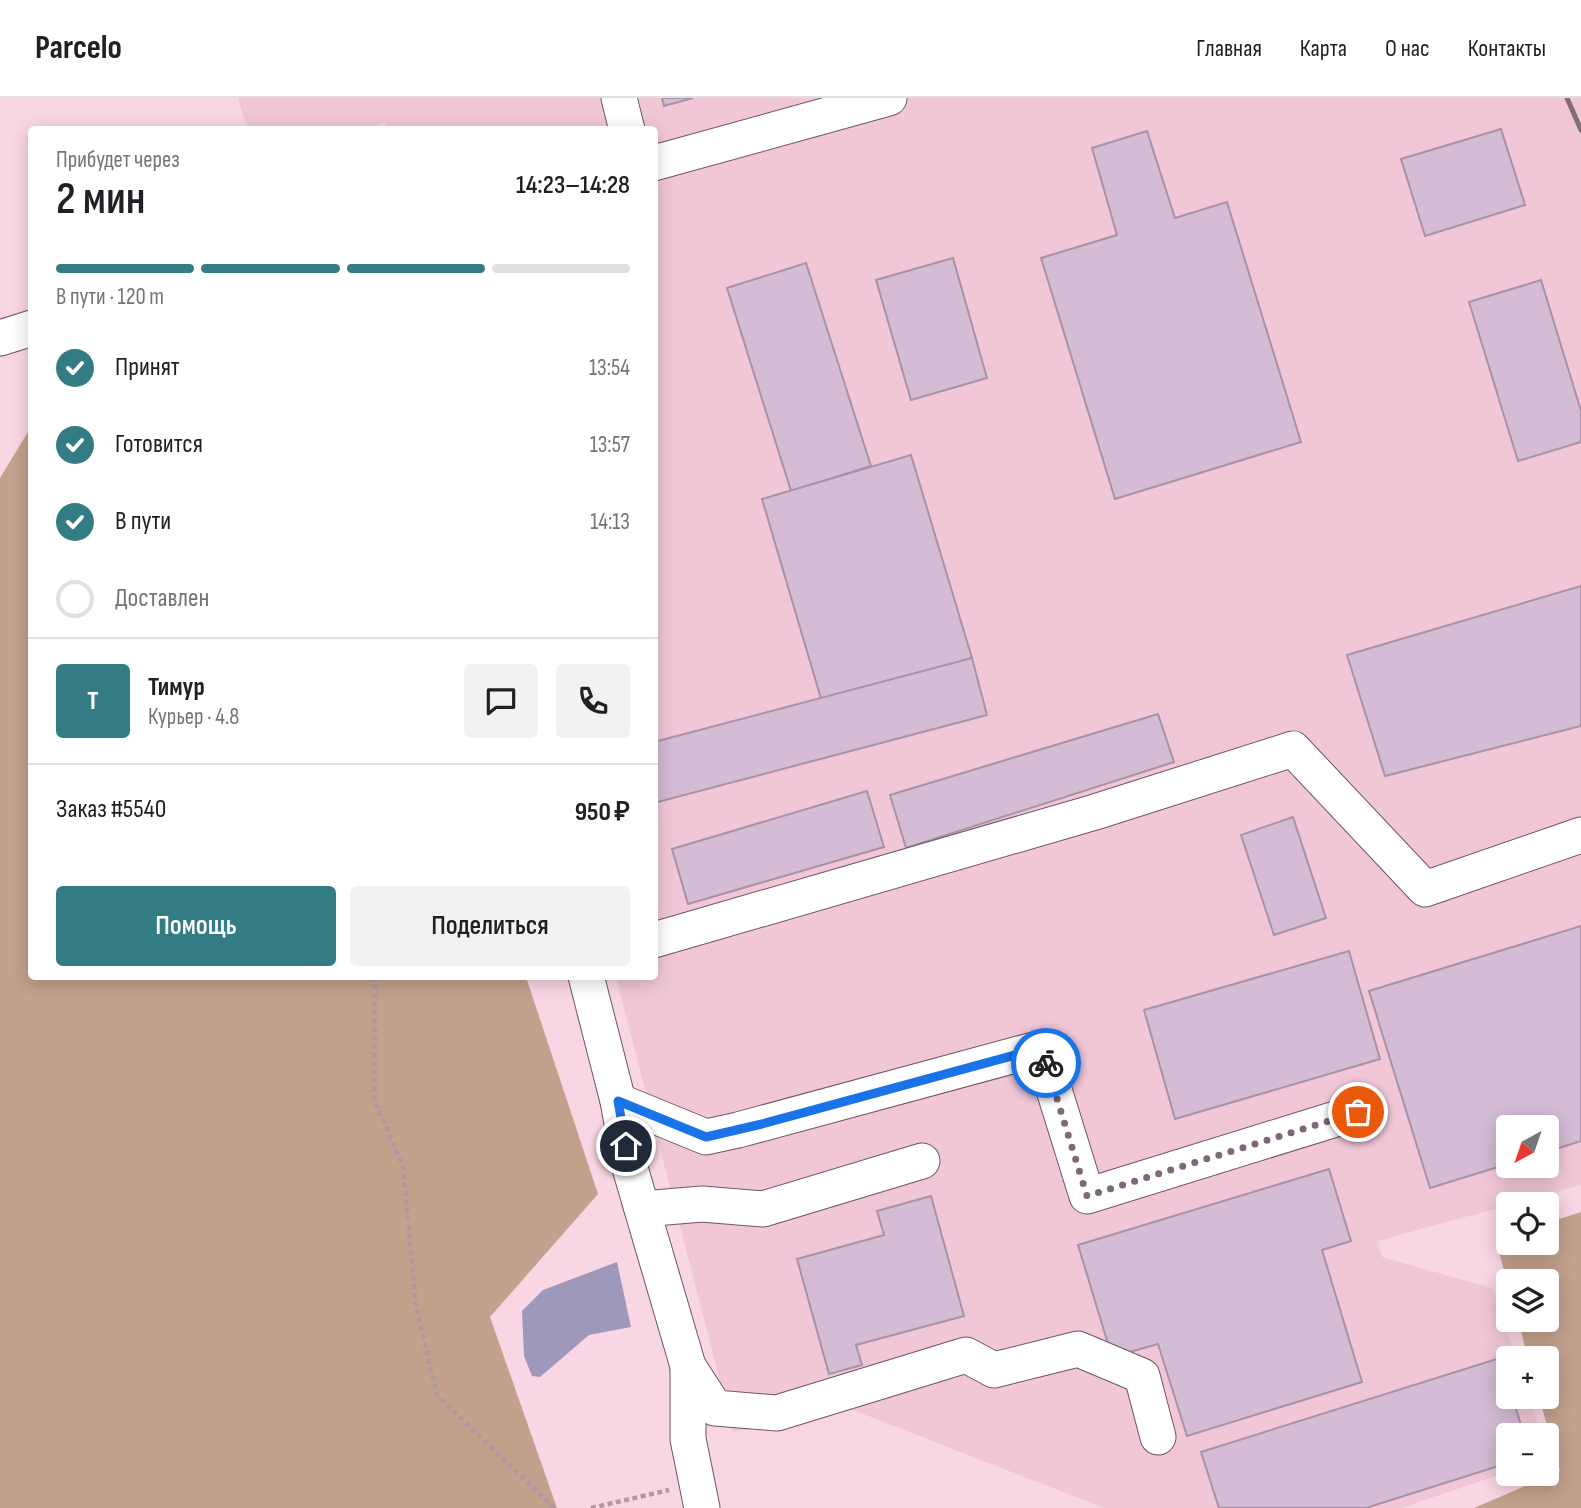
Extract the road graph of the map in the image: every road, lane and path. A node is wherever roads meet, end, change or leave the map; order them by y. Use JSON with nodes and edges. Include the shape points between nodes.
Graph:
{"nodes":[{"id":1,"x":619,"y":98,"type":"edge"},
{"id":2,"x":889,"y":98,"type":"edge"},
{"id":3,"x":626,"y":126,"type":"edge"},
{"id":4,"x":658,"y":162,"type":"edge"},
{"id":5,"x":28,"y":329,"type":"edge"},
{"id":6,"x":0,"y":338,"type":"edge"},
{"id":7,"x":1581,"y":835,"type":"edge"},
{"id":8,"x":658,"y":939,"type":"edge"},
{"id":9,"x":375,"y":980,"type":"edge"},
{"id":10,"x":587,"y":980,"type":"edge"},
{"id":11,"x":618,"y":1101,"type":"junction"},
{"id":12,"x":1358,"y":1112,"type":"dead end"},
{"id":13,"x":922,"y":1161,"type":"dead end"},
{"id":14,"x":642,"y":1209,"type":"junction"},
{"id":15,"x":688,"y":1366,"type":"junction"},
{"id":16,"x":1158,"y":1437,"type":"dead end"},
{"id":17,"x":699,"y":1496,"type":"edge"},
{"id":18,"x":554,"y":1508,"type":"edge"},
{"id":19,"x":591,"y":1508,"type":"edge"}],
"edges":[{"from":1,"to":3,"type":"lane"},
{"from":2,"to":4,"type":"lane"},
{"from":5,"to":6,"type":"lane"},
{"from":7,"to":8,"type":"lane","via":[[1425,889],[1293,749],[1095,812]]},
{"from":9,"to":18,"type":"path","via":[[375,1102],[403,1166],[416,1306],[438,1395]]},
{"from":10,"to":11,"type":"lane"},
{"from":11,"to":12,"type":"lane","via":[[706,1137],[1041,1048],[1087,1196]]},
{"from":11,"to":14,"type":"lane"},
{"from":13,"to":14,"type":"lane","via":[[763,1209],[702,1205]]},
{"from":14,"to":15,"type":"lane"},
{"from":15,"to":16,"type":"lane","via":[[715,1408],[777,1413],[966,1355],[994,1370],[1078,1349],[1142,1376]]},
{"from":15,"to":17,"type":"lane","via":[[688,1439]]},
{"from":17,"to":19,"type":"path"}]}
